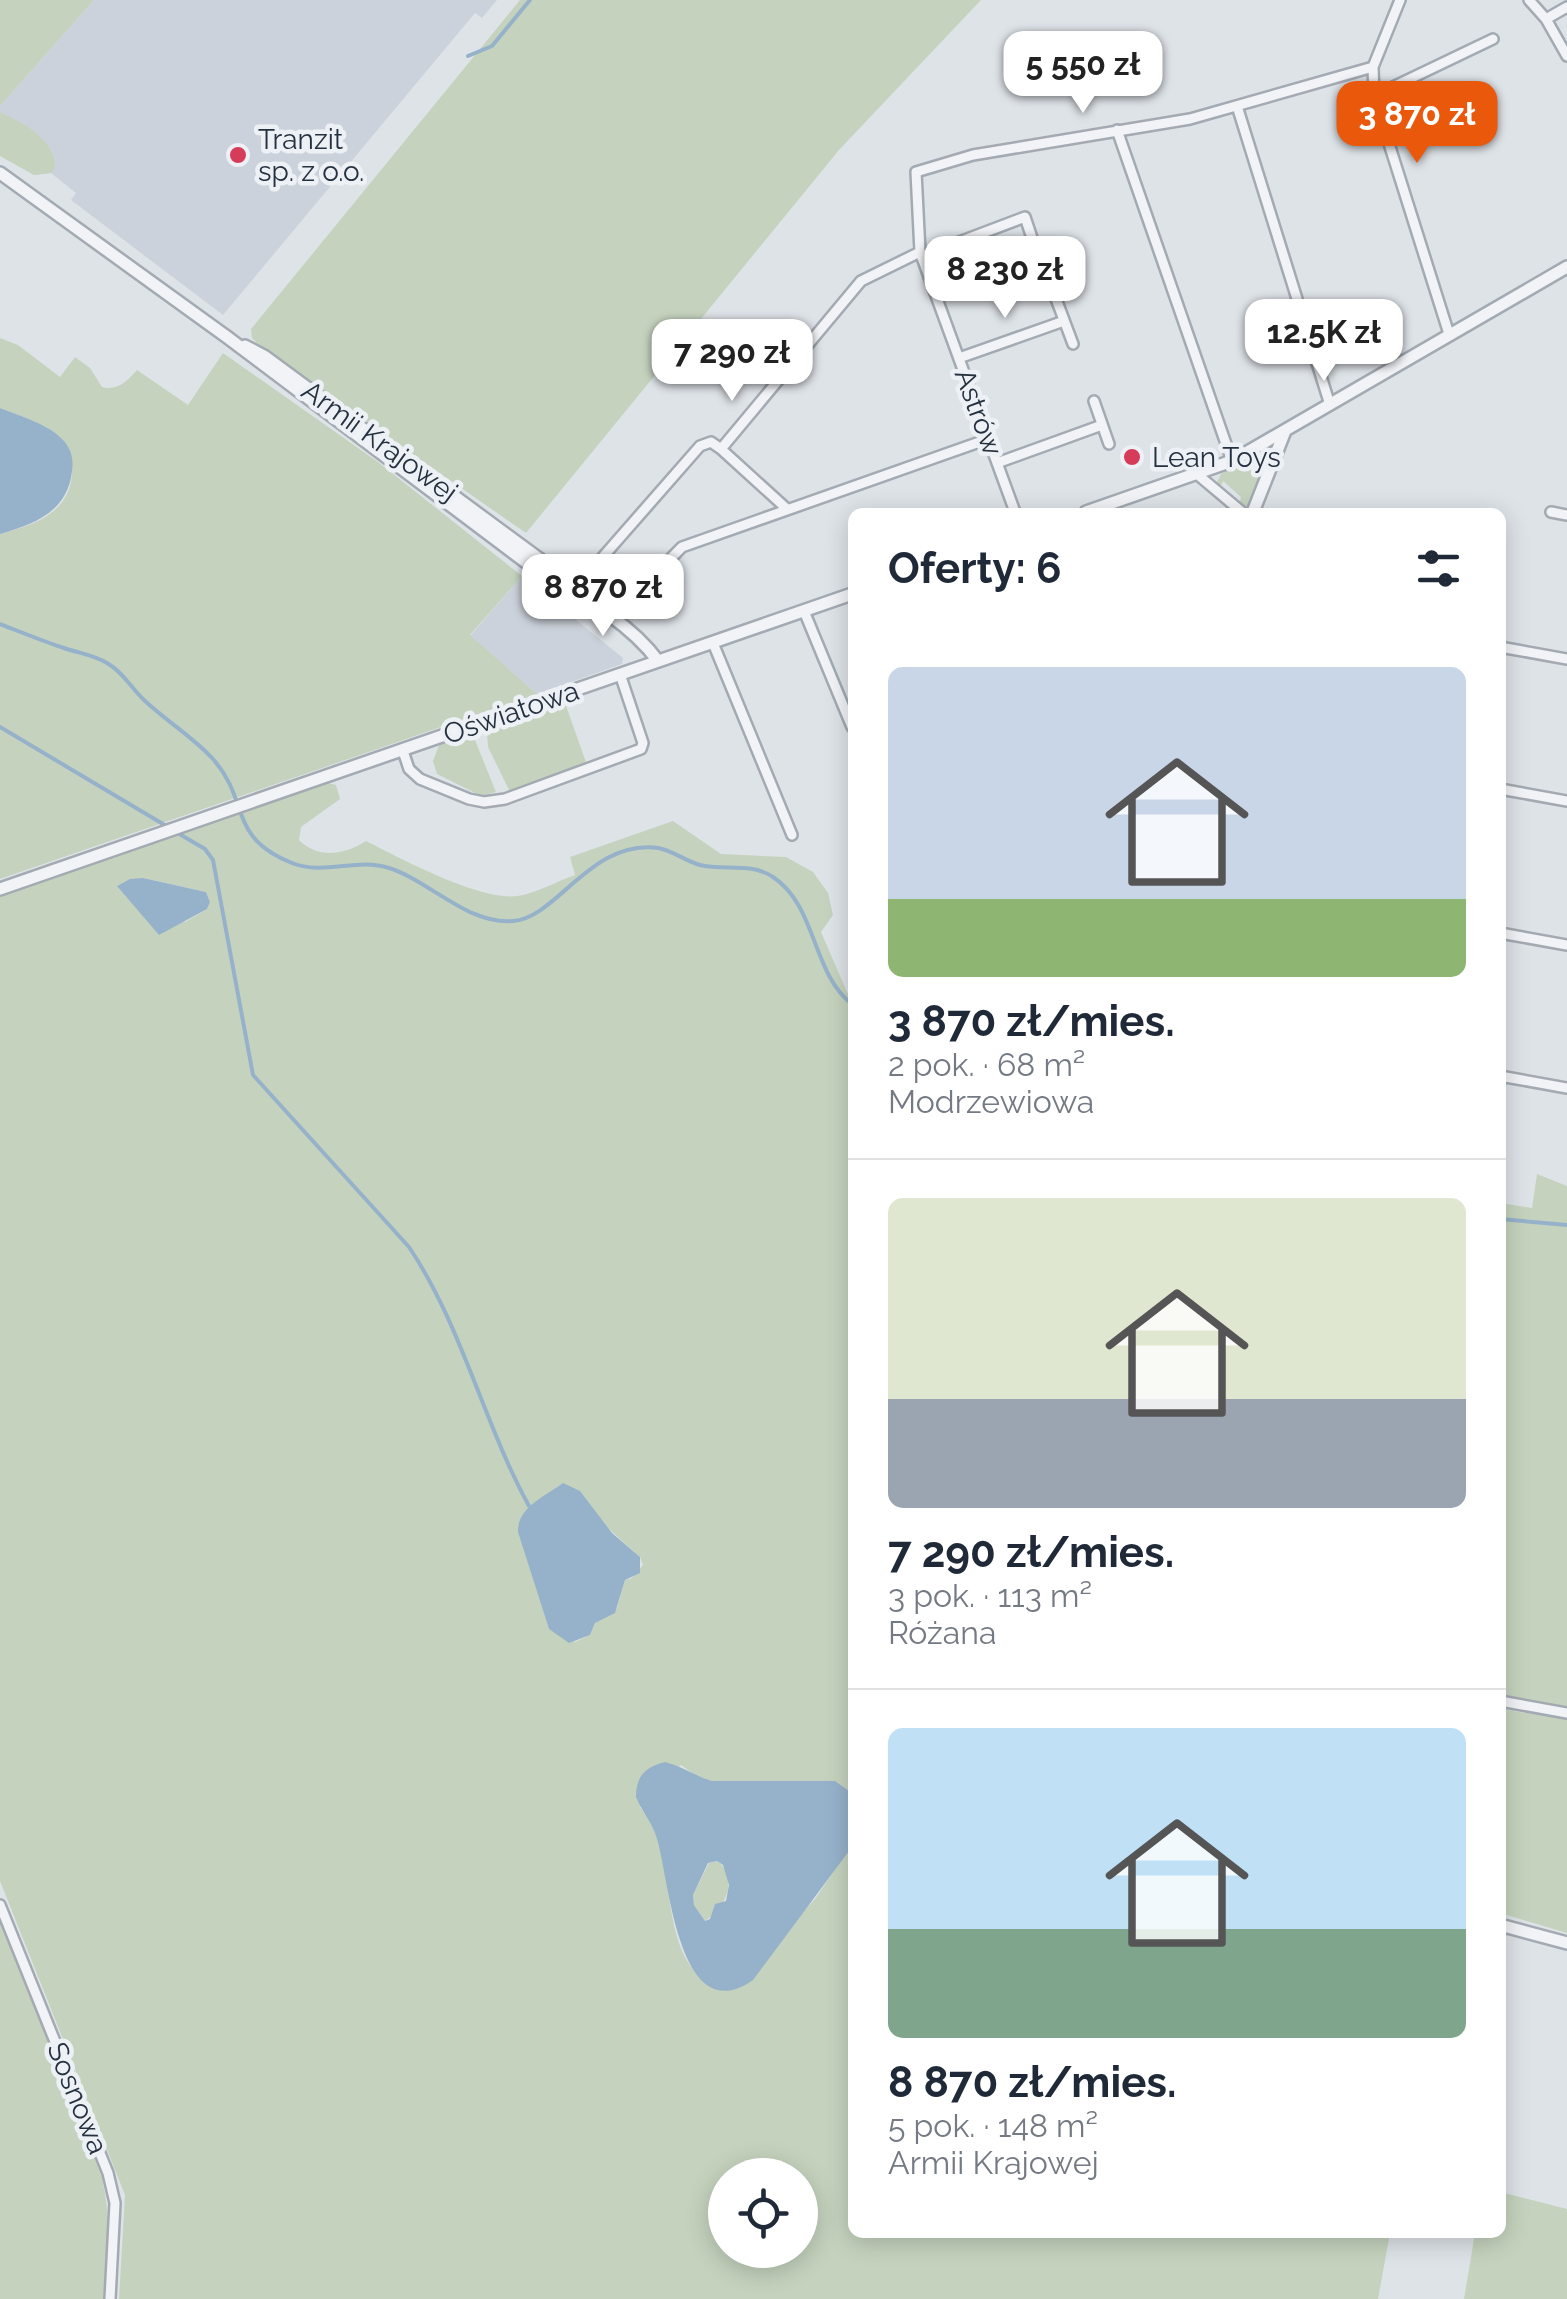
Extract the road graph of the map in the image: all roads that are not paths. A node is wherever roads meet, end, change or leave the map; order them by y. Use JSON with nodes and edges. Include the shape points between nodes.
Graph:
{"nodes":[{"id":1,"x":1400,"y":0,"type":"edge"},
{"id":2,"x":1529,"y":0,"type":"edge"},
{"id":3,"x":1567,"y":7,"type":"edge"},
{"id":4,"x":1546,"y":18,"type":"junction"},
{"id":5,"x":1493,"y":39,"type":"dead end"},
{"id":6,"x":1567,"y":56,"type":"edge"},
{"id":7,"x":1374,"y":67,"type":"junction"},
{"id":8,"x":1374,"y":96,"type":"junction"},
{"id":9,"x":1237,"y":106,"type":"junction"},
{"id":10,"x":1117,"y":130,"type":"junction"},
{"id":11,"x":0,"y":172,"type":"edge"},
{"id":12,"x":1032,"y":238,"type":"dead end"},
{"id":13,"x":921,"y":254,"type":"junction"},
{"id":14,"x":1567,"y":267,"type":"edge"},
{"id":15,"x":1054,"y":296,"type":"dead end"},
{"id":16,"x":1064,"y":320,"type":"junction"},
{"id":17,"x":1450,"y":334,"type":"junction"},
{"id":18,"x":1072,"y":344,"type":"dead end"},
{"id":19,"x":960,"y":358,"type":"junction"},
{"id":20,"x":1094,"y":401,"type":"dead end"},
{"id":21,"x":1330,"y":405,"type":"junction"},
{"id":22,"x":1102,"y":425,"type":"junction"},
{"id":23,"x":1285,"y":431,"type":"junction"},
{"id":24,"x":988,"y":439,"type":"junction"},
{"id":25,"x":1109,"y":444,"type":"dead end"},
{"id":26,"x":721,"y":449,"type":"junction"},
{"id":27,"x":1232,"y":460,"type":"junction"},
{"id":28,"x":998,"y":463,"type":"junction"},
{"id":29,"x":1198,"y":476,"type":"junction"},
{"id":30,"x":1014,"y":508,"type":"edge"},
{"id":31,"x":1098,"y":508,"type":"edge"},
{"id":32,"x":1237,"y":508,"type":"edge"},
{"id":33,"x":1256,"y":508,"type":"edge"},
{"id":34,"x":787,"y":509,"type":"junction"},
{"id":35,"x":1550,"y":512,"type":"dead end"},
{"id":36,"x":1567,"y":515,"type":"edge"},
{"id":37,"x":573,"y":591,"type":"junction"},
{"id":38,"x":848,"y":595,"type":"edge"},
{"id":39,"x":804,"y":611,"type":"junction"},
{"id":40,"x":611,"y":620,"type":"junction"},
{"id":41,"x":712,"y":643,"type":"junction"},
{"id":42,"x":1506,"y":648,"type":"edge"},
{"id":43,"x":1567,"y":659,"type":"edge"},
{"id":44,"x":658,"y":660,"type":"junction"},
{"id":45,"x":620,"y":674,"type":"junction"},
{"id":46,"x":848,"y":714,"type":"edge"},
{"id":47,"x":402,"y":751,"type":"junction"},
{"id":48,"x":1506,"y":790,"type":"edge"},
{"id":49,"x":1567,"y":801,"type":"edge"},
{"id":50,"x":792,"y":835,"type":"dead end"},
{"id":51,"x":0,"y":889,"type":"edge"},
{"id":52,"x":1506,"y":933,"type":"edge"},
{"id":53,"x":1567,"y":944,"type":"edge"},
{"id":54,"x":1506,"y":1077,"type":"edge"},
{"id":55,"x":1567,"y":1088,"type":"edge"},
{"id":56,"x":1506,"y":1702,"type":"edge"},
{"id":57,"x":1567,"y":1713,"type":"edge"},
{"id":58,"x":0,"y":1905,"type":"edge"},
{"id":59,"x":1506,"y":1927,"type":"edge"},
{"id":60,"x":1567,"y":1943,"type":"edge"},
{"id":61,"x":110,"y":2299,"type":"edge"}],
"edges":[{"from":1,"to":7,"type":"street"},
{"from":2,"to":4,"type":"street"},
{"from":3,"to":4,"type":"street"},
{"from":4,"to":6,"type":"street"},
{"from":5,"to":8,"type":"street"},
{"from":7,"to":8,"type":"street"},
{"from":7,"to":9,"type":"street"},
{"from":8,"to":17,"type":"street"},
{"from":9,"to":10,"type":"street"},
{"from":9,"to":21,"type":"street"},
{"from":10,"to":13,"type":"street","name":"Astrów","via":[[918,170]]},
{"from":10,"to":27,"type":"street"},
{"from":11,"to":37,"type":"street","name":"Armii Krajowej"},
{"from":12,"to":13,"type":"street","via":[[1024,217]]},
{"from":13,"to":19,"type":"street","name":"Astrów"},
{"from":13,"to":26,"type":"street","via":[[872,273],[852,290]]},
{"from":14,"to":17,"type":"street"},
{"from":15,"to":16,"type":"street"},
{"from":16,"to":18,"type":"street"},
{"from":16,"to":19,"type":"street"},
{"from":17,"to":21,"type":"street"},
{"from":19,"to":24,"type":"street","name":"Astrów"},
{"from":20,"to":22,"type":"street"},
{"from":21,"to":23,"type":"street"},
{"from":22,"to":25,"type":"street"},
{"from":22,"to":28,"type":"street"},
{"from":23,"to":27,"type":"street"},
{"from":23,"to":33,"type":"street"},
{"from":24,"to":28,"type":"street","name":"Astrów"},
{"from":24,"to":34,"type":"street"},
{"from":26,"to":34,"type":"street"},
{"from":26,"to":37,"type":"street","via":[[711,442],[700,446]]},
{"from":27,"to":29,"type":"street"},
{"from":28,"to":30,"type":"street","name":"Astrów"},
{"from":29,"to":31,"type":"street"},
{"from":29,"to":32,"type":"street"},
{"from":34,"to":40,"type":"street","via":[[682,546]]},
{"from":35,"to":36,"type":"street"},
{"from":37,"to":40,"type":"street","name":"Armii Krajowej"},
{"from":38,"to":39,"type":"street","name":"Oświatowa"},
{"from":39,"to":41,"type":"street","name":"Oświatowa"},
{"from":39,"to":46,"type":"street"},
{"from":40,"to":44,"type":"street","name":"Armii Krajowej"},
{"from":41,"to":44,"type":"street","name":"Oświatowa"},
{"from":41,"to":50,"type":"street"},
{"from":42,"to":43,"type":"street"},
{"from":44,"to":45,"type":"street","name":"Oświatowa"},
{"from":45,"to":47,"type":"street","name":"Oświatowa"},
{"from":45,"to":47,"type":"street","name":"Oświatowa","via":[[643,746],[639,752],[505,799],[477,802],[420,779]]},
{"from":47,"to":51,"type":"street","name":"Oświatowa"},
{"from":48,"to":49,"type":"street"},
{"from":52,"to":53,"type":"street"},
{"from":54,"to":55,"type":"street"},
{"from":56,"to":57,"type":"street"},
{"from":58,"to":61,"type":"street","name":"Sosnowa","via":[[108,2173],[115,2203]]},
{"from":59,"to":60,"type":"street"}]}
